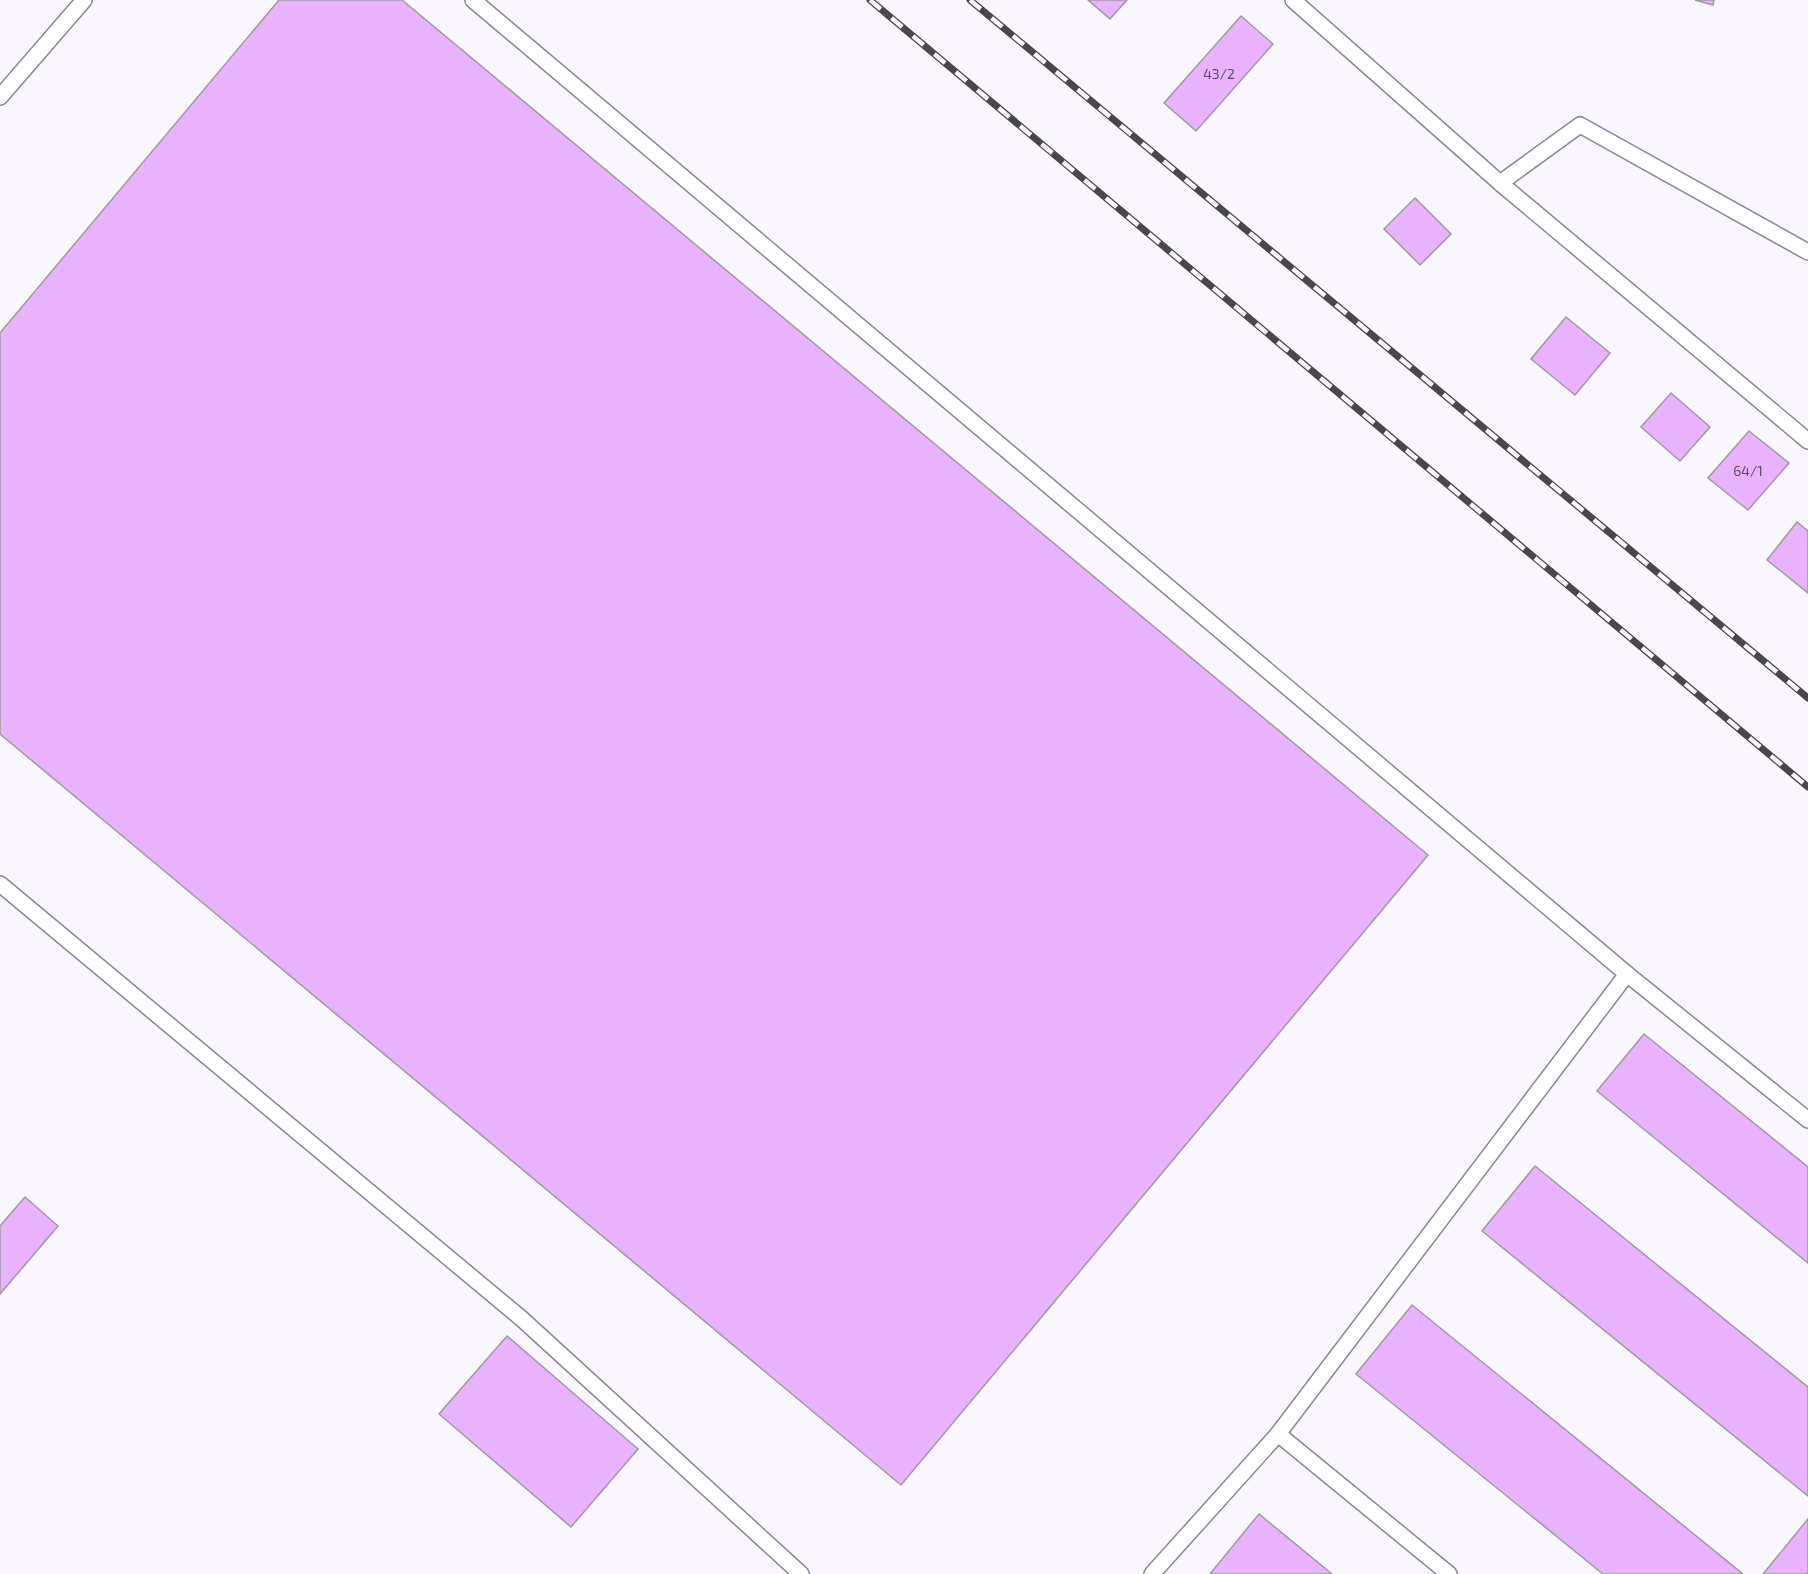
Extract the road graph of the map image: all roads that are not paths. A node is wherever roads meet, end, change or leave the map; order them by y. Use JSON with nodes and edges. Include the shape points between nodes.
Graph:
{"nodes":[{"id":1,"x":84,"y":0,"type":"edge"},
{"id":2,"x":473,"y":0,"type":"edge"},
{"id":3,"x":1293,"y":0,"type":"edge"},
{"id":4,"x":0,"y":97,"type":"edge"},
{"id":5,"x":1500,"y":183,"type":"junction"},
{"id":6,"x":1808,"y":252,"type":"edge"},
{"id":7,"x":1808,"y":441,"type":"edge"},
{"id":8,"x":0,"y":884,"type":"edge"},
{"id":9,"x":1628,"y":974,"type":"junction"},
{"id":10,"x":1808,"y":1120,"type":"edge"},
{"id":11,"x":1278,"y":1434,"type":"junction"},
{"id":12,"x":801,"y":1574,"type":"edge"},
{"id":13,"x":1152,"y":1574,"type":"edge"},
{"id":14,"x":1449,"y":1574,"type":"edge"}],
"edges":[{"from":1,"to":4,"type":"lane"},
{"from":2,"to":9,"type":"lane"},
{"from":3,"to":5,"type":"lane"},
{"from":5,"to":6,"type":"lane","via":[[1580,126]]},
{"from":5,"to":7,"type":"lane"},
{"from":8,"to":12,"type":"lane","via":[[522,1319]]},
{"from":9,"to":10,"type":"lane"},
{"from":9,"to":11,"type":"lane"},
{"from":11,"to":13,"type":"lane"},
{"from":11,"to":14,"type":"lane"}]}
